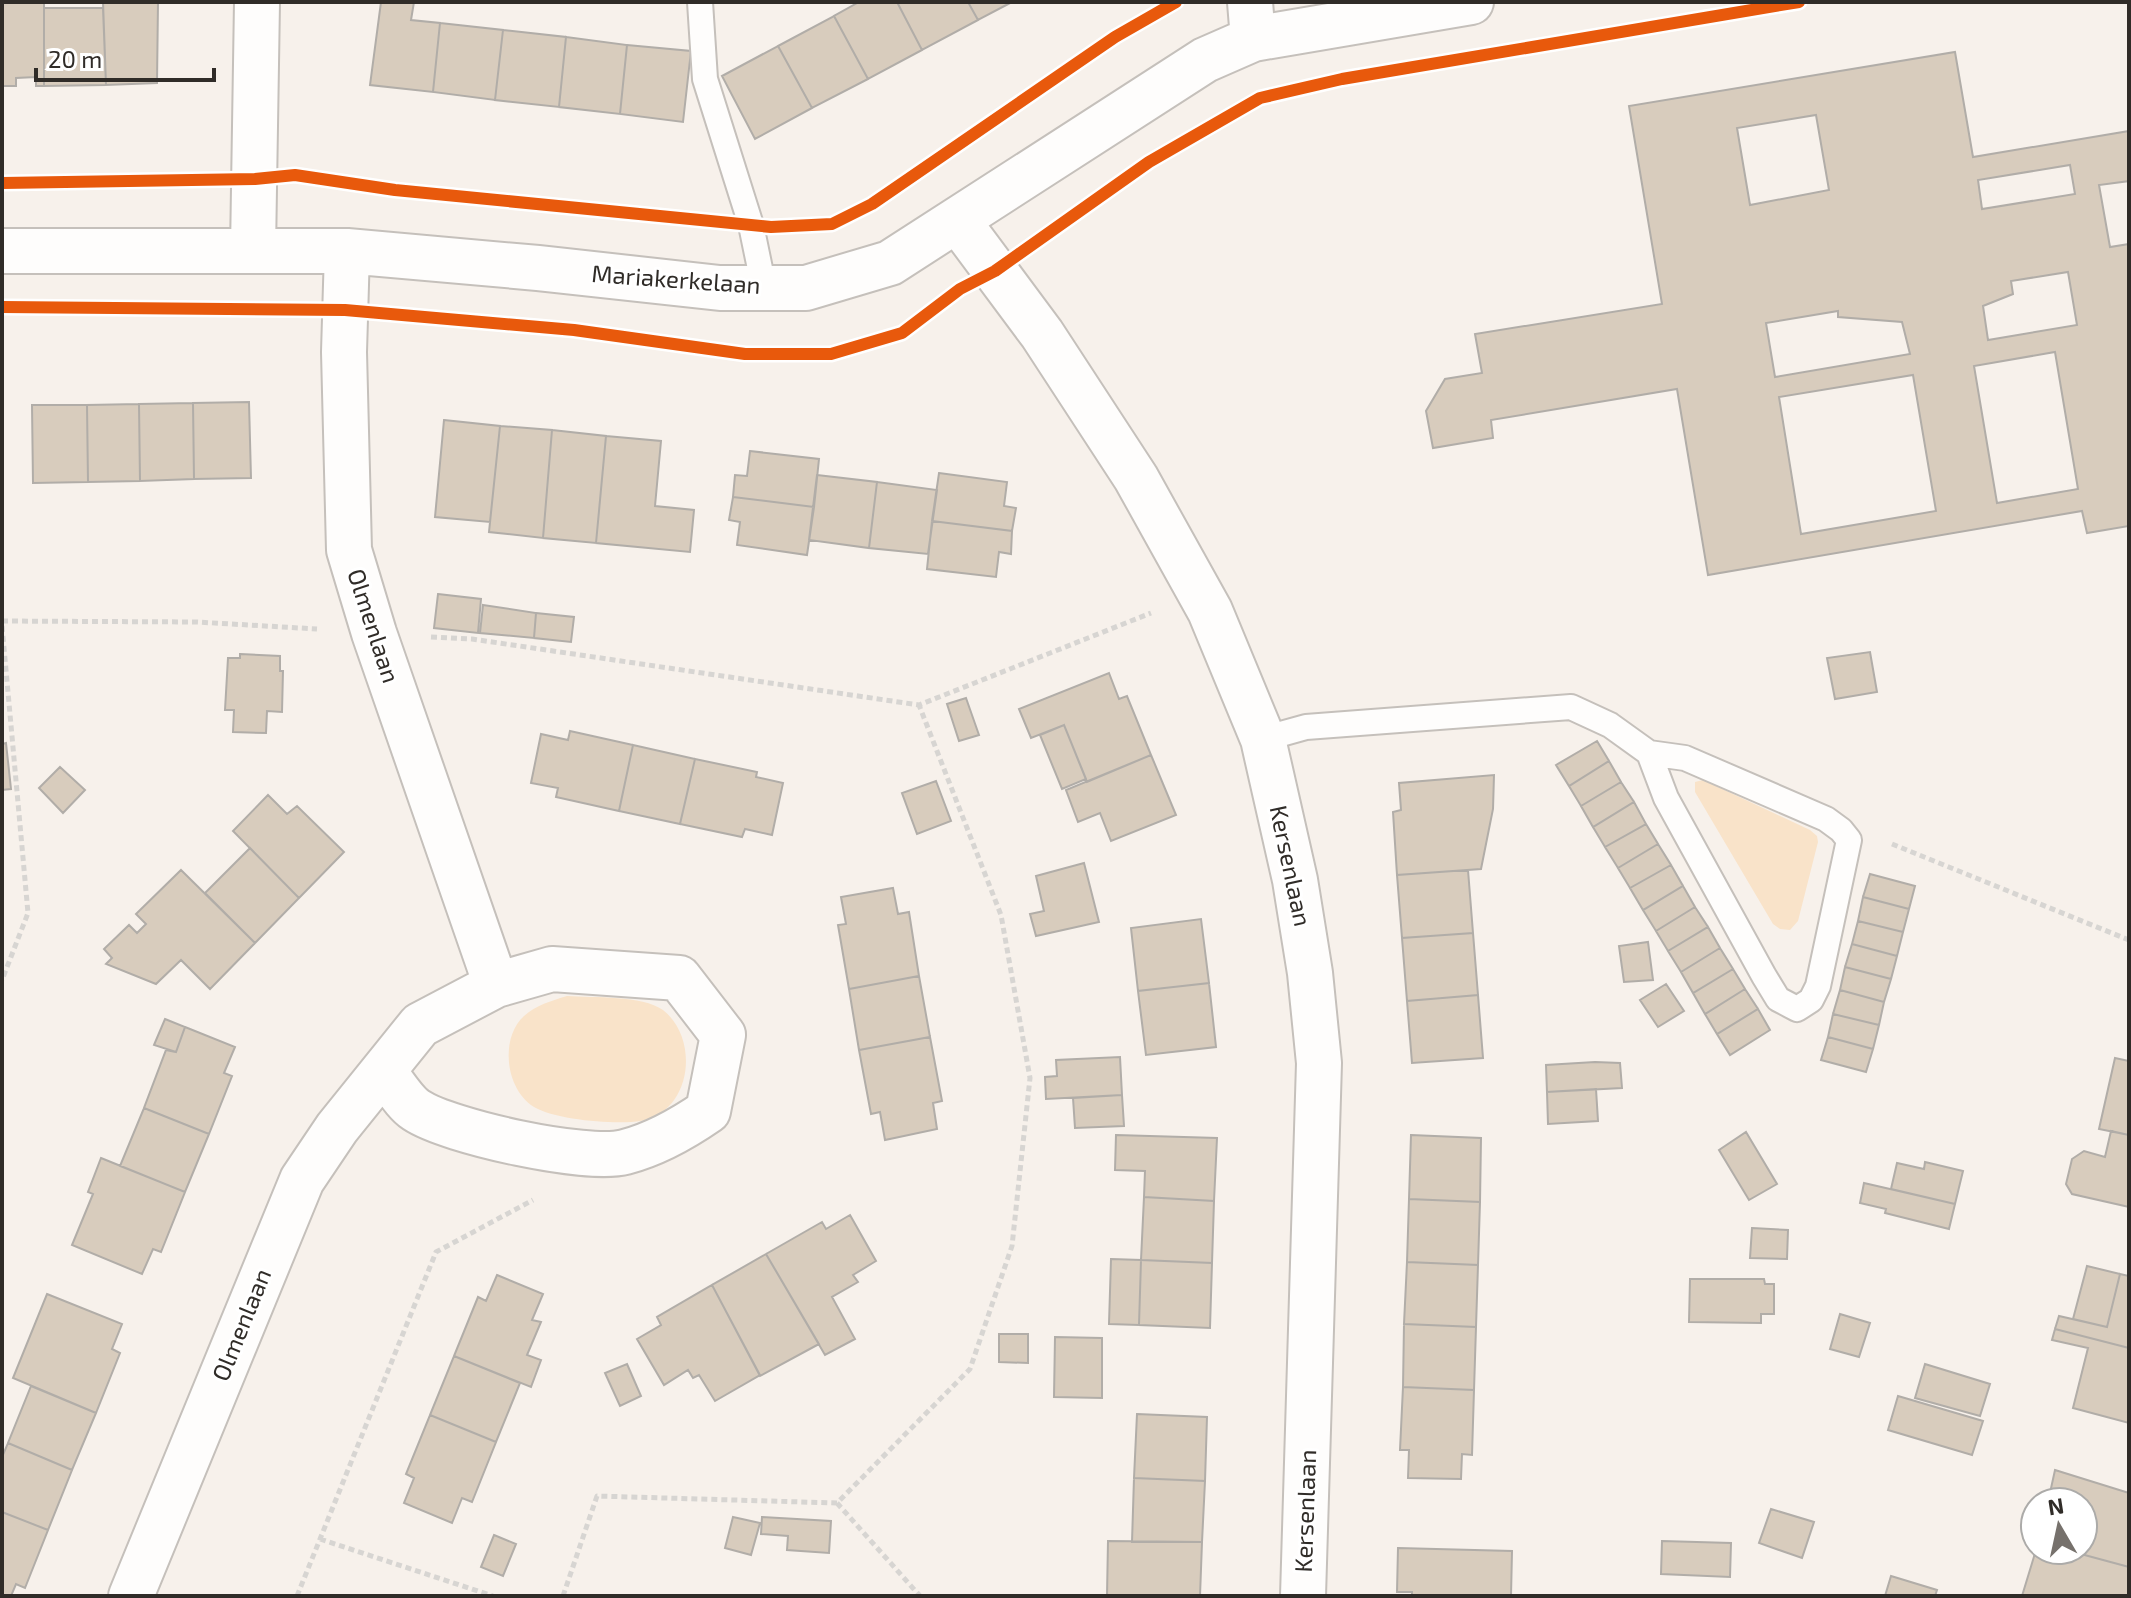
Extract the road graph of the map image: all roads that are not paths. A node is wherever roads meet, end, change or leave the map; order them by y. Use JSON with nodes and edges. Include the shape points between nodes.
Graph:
{"nodes":[{"id":1,"x":257,"y":2,"type":"edge"},
{"id":2,"x":700,"y":2,"type":"edge"},
{"id":3,"x":1471,"y":2,"type":"edge"},
{"id":4,"x":1252,"y":20,"type":"edge"},
{"id":5,"x":958,"y":221,"type":"junction"},
{"id":6,"x":253,"y":250,"type":"junction"},
{"id":7,"x":2,"y":251,"type":"edge"},
{"id":8,"x":347,"y":251,"type":"junction"},
{"id":9,"x":764,"y":288,"type":"junction"},
{"id":10,"x":1263,"y":739,"type":"junction"},
{"id":11,"x":1649,"y":753,"type":"junction"},
{"id":12,"x":496,"y":985,"type":"junction"},
{"id":13,"x":384,"y":1072,"type":"junction"},
{"id":14,"x":131,"y":1596,"type":"edge"},
{"id":15,"x":1303,"y":1596,"type":"edge"}],
"edges":[{"from":1,"to":6,"type":"street"},
{"from":2,"to":9,"type":"lane","via":[[705,79],[751,225]]},
{"from":3,"to":4,"type":"street","name":"Mariakerkelaan"},
{"from":4,"to":5,"type":"street","name":"Mariakerkelaan","via":[[1205,60]]},
{"from":5,"to":9,"type":"street","name":"Mariakerkelaan","via":[[890,263],[806,288]]},
{"from":5,"to":10,"type":"street","name":"Kersenlaan","via":[[1042,334],[1136,478],[1200,593]]},
{"from":6,"to":7,"type":"street","name":"Mariakerkelaan"},
{"from":6,"to":8,"type":"street","name":"Mariakerkelaan"},
{"from":8,"to":9,"type":"street","name":"Mariakerkelaan"},
{"from":8,"to":12,"type":"street","name":"Olmenlaan","via":[[349,550]]},
{"from":10,"to":11,"type":"lane","via":[[1306,727],[1571,707],[1610,725]]},
{"from":10,"to":15,"type":"street","name":"Kersenlaan","via":[[1295,880],[1319,1063]]},
{"from":11,"to":11,"type":"lane","via":[[1685,758],[1812,813],[1849,840],[1818,986],[1811,1000],[1797,1009],[1778,999],[1764,976],[1666,798]]},
{"from":12,"to":13,"type":"street","name":"Olmenlaan","via":[[420,1025]]},
{"from":12,"to":13,"type":"street","name":"Olmenlaan","via":[[552,969],[679,978],[723,1035],[708,1111],[673,1135],[622,1153],[562,1152],[449,1125],[414,1109]]},
{"from":13,"to":14,"type":"street","name":"Olmenlaan","via":[[302,1180]]}]}
